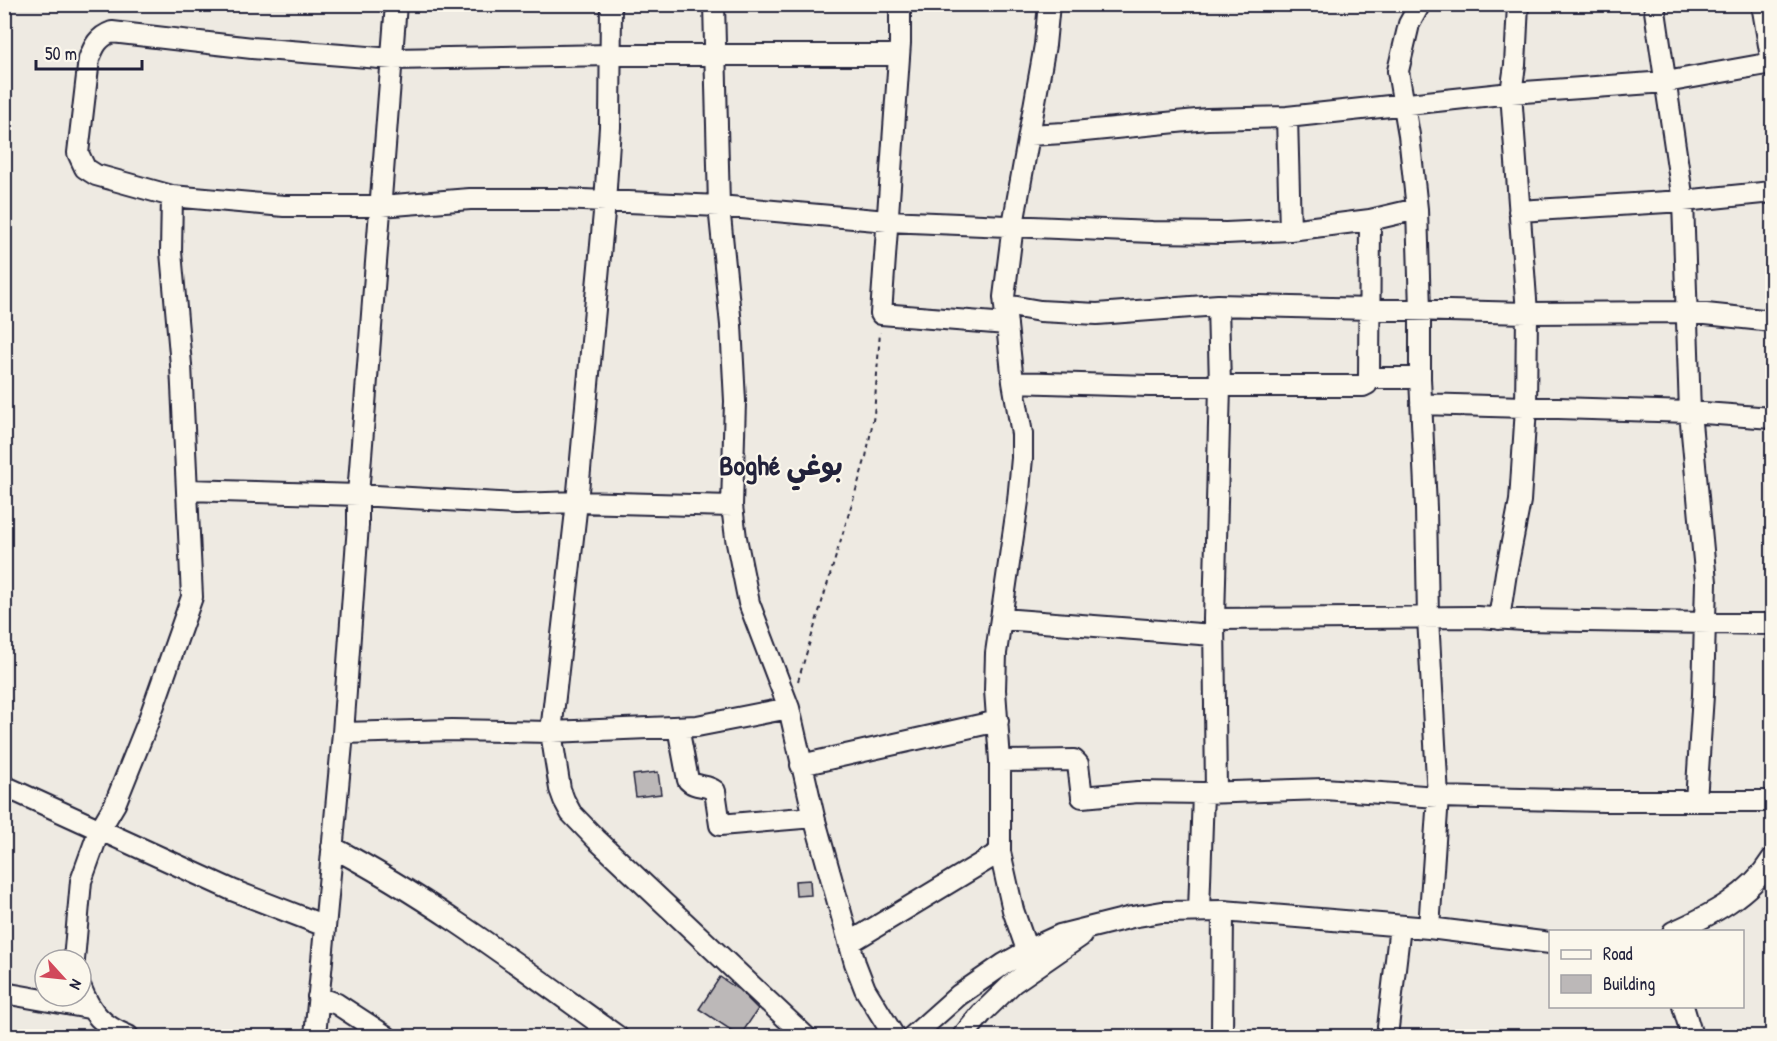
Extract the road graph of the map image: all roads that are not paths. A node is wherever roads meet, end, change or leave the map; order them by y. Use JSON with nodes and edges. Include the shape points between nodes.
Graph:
{"nodes":[{"id":1,"x":396,"y":4,"type":"edge"},
{"id":2,"x":611,"y":4,"type":"edge"},
{"id":3,"x":714,"y":4,"type":"edge"},
{"id":4,"x":900,"y":4,"type":"edge"},
{"id":5,"x":1049,"y":4,"type":"edge"},
{"id":6,"x":1420,"y":4,"type":"edge"},
{"id":7,"x":1518,"y":4,"type":"edge"},
{"id":8,"x":1654,"y":4,"type":"edge"},
{"id":9,"x":1762,"y":4,"type":"edge"},
{"id":10,"x":612,"y":55,"type":"junction"},
{"id":11,"x":899,"y":55,"type":"junction"},
{"id":12,"x":715,"y":56,"type":"junction"},
{"id":13,"x":393,"y":59,"type":"junction"},
{"id":14,"x":1772,"y":63,"type":"edge"},
{"id":15,"x":1666,"y":82,"type":"junction"},
{"id":16,"x":1510,"y":93,"type":"junction"},
{"id":17,"x":1404,"y":104,"type":"junction"},
{"id":18,"x":1287,"y":117,"type":"junction"},
{"id":19,"x":1029,"y":135,"type":"junction"},
{"id":20,"x":1773,"y":192,"type":"edge"},
{"id":21,"x":172,"y":196,"type":"junction"},
{"id":22,"x":1683,"y":201,"type":"junction"},
{"id":23,"x":605,"y":202,"type":"junction"},
{"id":24,"x":381,"y":206,"type":"junction"},
{"id":25,"x":719,"y":206,"type":"junction"},
{"id":26,"x":1417,"y":209,"type":"junction"},
{"id":27,"x":1519,"y":211,"type":"junction"},
{"id":28,"x":1370,"y":220,"type":"junction"},
{"id":29,"x":887,"y":221,"type":"junction"},
{"id":30,"x":1013,"y":225,"type":"junction"},
{"id":31,"x":1290,"y":230,"type":"junction"},
{"id":32,"x":1218,"y":305,"type":"junction"},
{"id":33,"x":1371,"y":308,"type":"junction"},
{"id":34,"x":1420,"y":310,"type":"junction"},
{"id":35,"x":1687,"y":312,"type":"junction"},
{"id":36,"x":1527,"y":313,"type":"junction"},
{"id":37,"x":1006,"y":315,"type":"junction"},
{"id":38,"x":1773,"y":321,"type":"edge"},
{"id":39,"x":1369,"y":378,"type":"junction"},
{"id":40,"x":1420,"y":378,"type":"junction"},
{"id":41,"x":1013,"y":382,"type":"junction"},
{"id":42,"x":1220,"y":386,"type":"junction"},
{"id":43,"x":1421,"y":404,"type":"junction"},
{"id":44,"x":1526,"y":408,"type":"junction"},
{"id":45,"x":1690,"y":412,"type":"junction"},
{"id":46,"x":1773,"y":418,"type":"edge"},
{"id":47,"x":188,"y":490,"type":"junction"},
{"id":48,"x":358,"y":495,"type":"junction"},
{"id":49,"x":577,"y":502,"type":"junction"},
{"id":50,"x":732,"y":506,"type":"junction"},
{"id":51,"x":1428,"y":618,"type":"junction"},
{"id":52,"x":1002,"y":619,"type":"junction"},
{"id":53,"x":1500,"y":619,"type":"junction"},
{"id":54,"x":1705,"y":623,"type":"junction"},
{"id":55,"x":1773,"y":624,"type":"edge"},
{"id":56,"x":1213,"y":627,"type":"junction"},
{"id":57,"x":789,"y":708,"type":"junction"},
{"id":58,"x":998,"y":721,"type":"junction"},
{"id":59,"x":678,"y":727,"type":"junction"},
{"id":60,"x":551,"y":732,"type":"junction"},
{"id":61,"x":343,"y":734,"type":"junction"},
{"id":62,"x":1000,"y":761,"type":"junction"},
{"id":63,"x":801,"y":765,"type":"junction"},
{"id":64,"x":4,"y":786,"type":"edge"},
{"id":65,"x":1209,"y":793,"type":"junction"},
{"id":66,"x":1437,"y":797,"type":"junction"},
{"id":67,"x":1696,"y":801,"type":"junction"},
{"id":68,"x":1773,"y":801,"type":"edge"},
{"id":69,"x":814,"y":817,"type":"junction"},
{"id":70,"x":99,"y":831,"type":"junction"},
{"id":71,"x":332,"y":847,"type":"junction"},
{"id":72,"x":1000,"y":852,"type":"junction"},
{"id":73,"x":1773,"y":859,"type":"edge"},
{"id":74,"x":1199,"y":911,"type":"junction"},
{"id":75,"x":1223,"y":911,"type":"junction"},
{"id":76,"x":325,"y":926,"type":"junction"},
{"id":77,"x":1096,"y":926,"type":"junction"},
{"id":78,"x":1400,"y":926,"type":"junction"},
{"id":79,"x":1429,"y":928,"type":"junction"},
{"id":80,"x":1678,"y":930,"type":"edge"},
{"id":81,"x":849,"y":943,"type":"junction"},
{"id":82,"x":1549,"y":943,"type":"edge"},
{"id":83,"x":75,"y":948,"type":"edge"},
{"id":84,"x":1028,"y":950,"type":"junction"},
{"id":85,"x":4,"y":993,"type":"edge"},
{"id":86,"x":318,"y":997,"type":"junction"},
{"id":87,"x":33,"y":998,"type":"edge"},
{"id":88,"x":89,"y":1008,"type":"edge"},
{"id":89,"x":1684,"y":1008,"type":"edge"},
{"id":90,"x":118,"y":1035,"type":"edge"},
{"id":91,"x":315,"y":1036,"type":"edge"},
{"id":92,"x":386,"y":1036,"type":"edge"},
{"id":93,"x":617,"y":1036,"type":"edge"},
{"id":94,"x":805,"y":1036,"type":"edge"},
{"id":95,"x":894,"y":1036,"type":"edge"},
{"id":96,"x":913,"y":1036,"type":"edge"},
{"id":97,"x":963,"y":1036,"type":"edge"},
{"id":98,"x":1222,"y":1036,"type":"edge"},
{"id":99,"x":1387,"y":1036,"type":"edge"},
{"id":100,"x":1692,"y":1036,"type":"edge"}],
"edges":[{"from":1,"to":13,"type":"street"},
{"from":2,"to":10,"type":"street"},
{"from":3,"to":12,"type":"street"},
{"from":4,"to":11,"type":"street"},
{"from":5,"to":19,"type":"street"},
{"from":6,"to":17,"type":"street","via":[[1408,24],[1398,71]]},
{"from":7,"to":16,"type":"street"},
{"from":8,"to":15,"type":"street"},
{"from":9,"to":14,"type":"street"},
{"from":10,"to":12,"type":"street"},
{"from":10,"to":13,"type":"street"},
{"from":10,"to":23,"type":"street"},
{"from":11,"to":12,"type":"street"},
{"from":11,"to":29,"type":"street"},
{"from":12,"to":25,"type":"street"},
{"from":13,"to":21,"type":"street","via":[[112,32],[102,36],[88,59],[78,153],[81,163],[90,173]]},
{"from":13,"to":24,"type":"street"},
{"from":14,"to":15,"type":"street"},
{"from":15,"to":16,"type":"street"},
{"from":15,"to":22,"type":"street"},
{"from":16,"to":17,"type":"street"},
{"from":16,"to":27,"type":"street"},
{"from":17,"to":18,"type":"street"},
{"from":17,"to":26,"type":"street"},
{"from":18,"to":19,"type":"street","via":[[1207,119]]},
{"from":18,"to":31,"type":"street"},
{"from":19,"to":30,"type":"street"},
{"from":20,"to":22,"type":"street"},
{"from":21,"to":24,"type":"street","via":[[284,206]]},
{"from":21,"to":47,"type":"street","via":[[171,252]]},
{"from":22,"to":27,"type":"street"},
{"from":22,"to":35,"type":"street"},
{"from":23,"to":24,"type":"street","via":[[470,200]]},
{"from":23,"to":25,"type":"street"},
{"from":23,"to":49,"type":"street"},
{"from":24,"to":48,"type":"street"},
{"from":25,"to":29,"type":"street"},
{"from":25,"to":50,"type":"street","via":[[735,401]]},
{"from":26,"to":28,"type":"street"},
{"from":26,"to":34,"type":"street"},
{"from":27,"to":36,"type":"street"},
{"from":28,"to":31,"type":"street"},
{"from":28,"to":33,"type":"street"},
{"from":29,"to":30,"type":"street"},
{"from":29,"to":37,"type":"street","via":[[881,314]]},
{"from":30,"to":31,"type":"street","via":[[1152,232]]},
{"from":30,"to":37,"type":"street"},
{"from":32,"to":33,"type":"street"},
{"from":32,"to":37,"type":"street","via":[[1097,314]]},
{"from":32,"to":42,"type":"street"},
{"from":33,"to":34,"type":"street"},
{"from":33,"to":39,"type":"street"},
{"from":34,"to":36,"type":"street"},
{"from":34,"to":40,"type":"street"},
{"from":35,"to":36,"type":"street"},
{"from":35,"to":38,"type":"street"},
{"from":35,"to":45,"type":"street"},
{"from":36,"to":44,"type":"street"},
{"from":37,"to":41,"type":"street"},
{"from":39,"to":40,"type":"street"},
{"from":39,"to":42,"type":"street","via":[[1367,384],[1353,387]]},
{"from":40,"to":43,"type":"street"},
{"from":41,"to":42,"type":"street"},
{"from":41,"to":52,"type":"street","via":[[1022,458]]},
{"from":42,"to":56,"type":"street"},
{"from":43,"to":44,"type":"street"},
{"from":43,"to":51,"type":"street"},
{"from":44,"to":45,"type":"street"},
{"from":44,"to":53,"type":"street","via":[[1520,501]]},
{"from":45,"to":46,"type":"street"},
{"from":45,"to":54,"type":"street","via":[[1704,561]]},
{"from":47,"to":48,"type":"street"},
{"from":47,"to":70,"type":"street","via":[[192,597],[148,722],[115,804]]},
{"from":48,"to":49,"type":"street","via":[[516,504]]},
{"from":48,"to":61,"type":"street"},
{"from":49,"to":50,"type":"street"},
{"from":49,"to":60,"type":"street"},
{"from":50,"to":57,"type":"street","via":[[749,603]]},
{"from":51,"to":53,"type":"street"},
{"from":51,"to":56,"type":"street"},
{"from":51,"to":66,"type":"street"},
{"from":52,"to":56,"type":"street"},
{"from":52,"to":58,"type":"street","via":[[996,653]]},
{"from":53,"to":54,"type":"street"},
{"from":54,"to":55,"type":"street"},
{"from":54,"to":67,"type":"street"},
{"from":56,"to":65,"type":"street"},
{"from":57,"to":59,"type":"street"},
{"from":57,"to":63,"type":"street"},
{"from":58,"to":62,"type":"street"},
{"from":58,"to":63,"type":"street"},
{"from":59,"to":60,"type":"street"},
{"from":59,"to":69,"type":"street","via":[[688,780],[715,790],[720,825]]},
{"from":60,"to":61,"type":"street"},
{"from":60,"to":94,"type":"street","via":[[560,789],[571,813]]},
{"from":61,"to":71,"type":"street"},
{"from":62,"to":65,"type":"street","via":[[1074,760],[1078,764],[1082,797],[1138,792]]},
{"from":62,"to":72,"type":"street"},
{"from":63,"to":69,"type":"street"},
{"from":64,"to":70,"type":"street"},
{"from":65,"to":66,"type":"street","via":[[1324,789]]},
{"from":65,"to":74,"type":"street"},
{"from":66,"to":67,"type":"street"},
{"from":66,"to":79,"type":"street"},
{"from":67,"to":68,"type":"street"},
{"from":69,"to":81,"type":"street"},
{"from":70,"to":76,"type":"street"},
{"from":70,"to":83,"type":"street","via":[[81,881]]},
{"from":71,"to":76,"type":"street"},
{"from":71,"to":93,"type":"street","via":[[371,867],[503,954]]},
{"from":72,"to":81,"type":"street"},
{"from":72,"to":84,"type":"street","via":[[1012,910]]},
{"from":73,"to":80,"type":"street","via":[[1736,898]]},
{"from":74,"to":75,"type":"street"},
{"from":74,"to":77,"type":"street","via":[[1162,912]]},
{"from":75,"to":78,"type":"street"},
{"from":75,"to":98,"type":"street"},
{"from":76,"to":86,"type":"street"},
{"from":77,"to":84,"type":"street","via":[[1060,935]]},
{"from":77,"to":97,"type":"street","via":[[1013,982]]},
{"from":78,"to":79,"type":"street"},
{"from":78,"to":99,"type":"street"},
{"from":79,"to":82,"type":"street"},
{"from":81,"to":95,"type":"street","via":[[865,989]]},
{"from":84,"to":96,"type":"street","via":[[960,995]]},
{"from":85,"to":87,"type":"street"},
{"from":86,"to":91,"type":"street"},
{"from":86,"to":92,"type":"street","via":[[337,1004]]},
{"from":88,"to":90,"type":"street"},
{"from":89,"to":100,"type":"street"}]}
